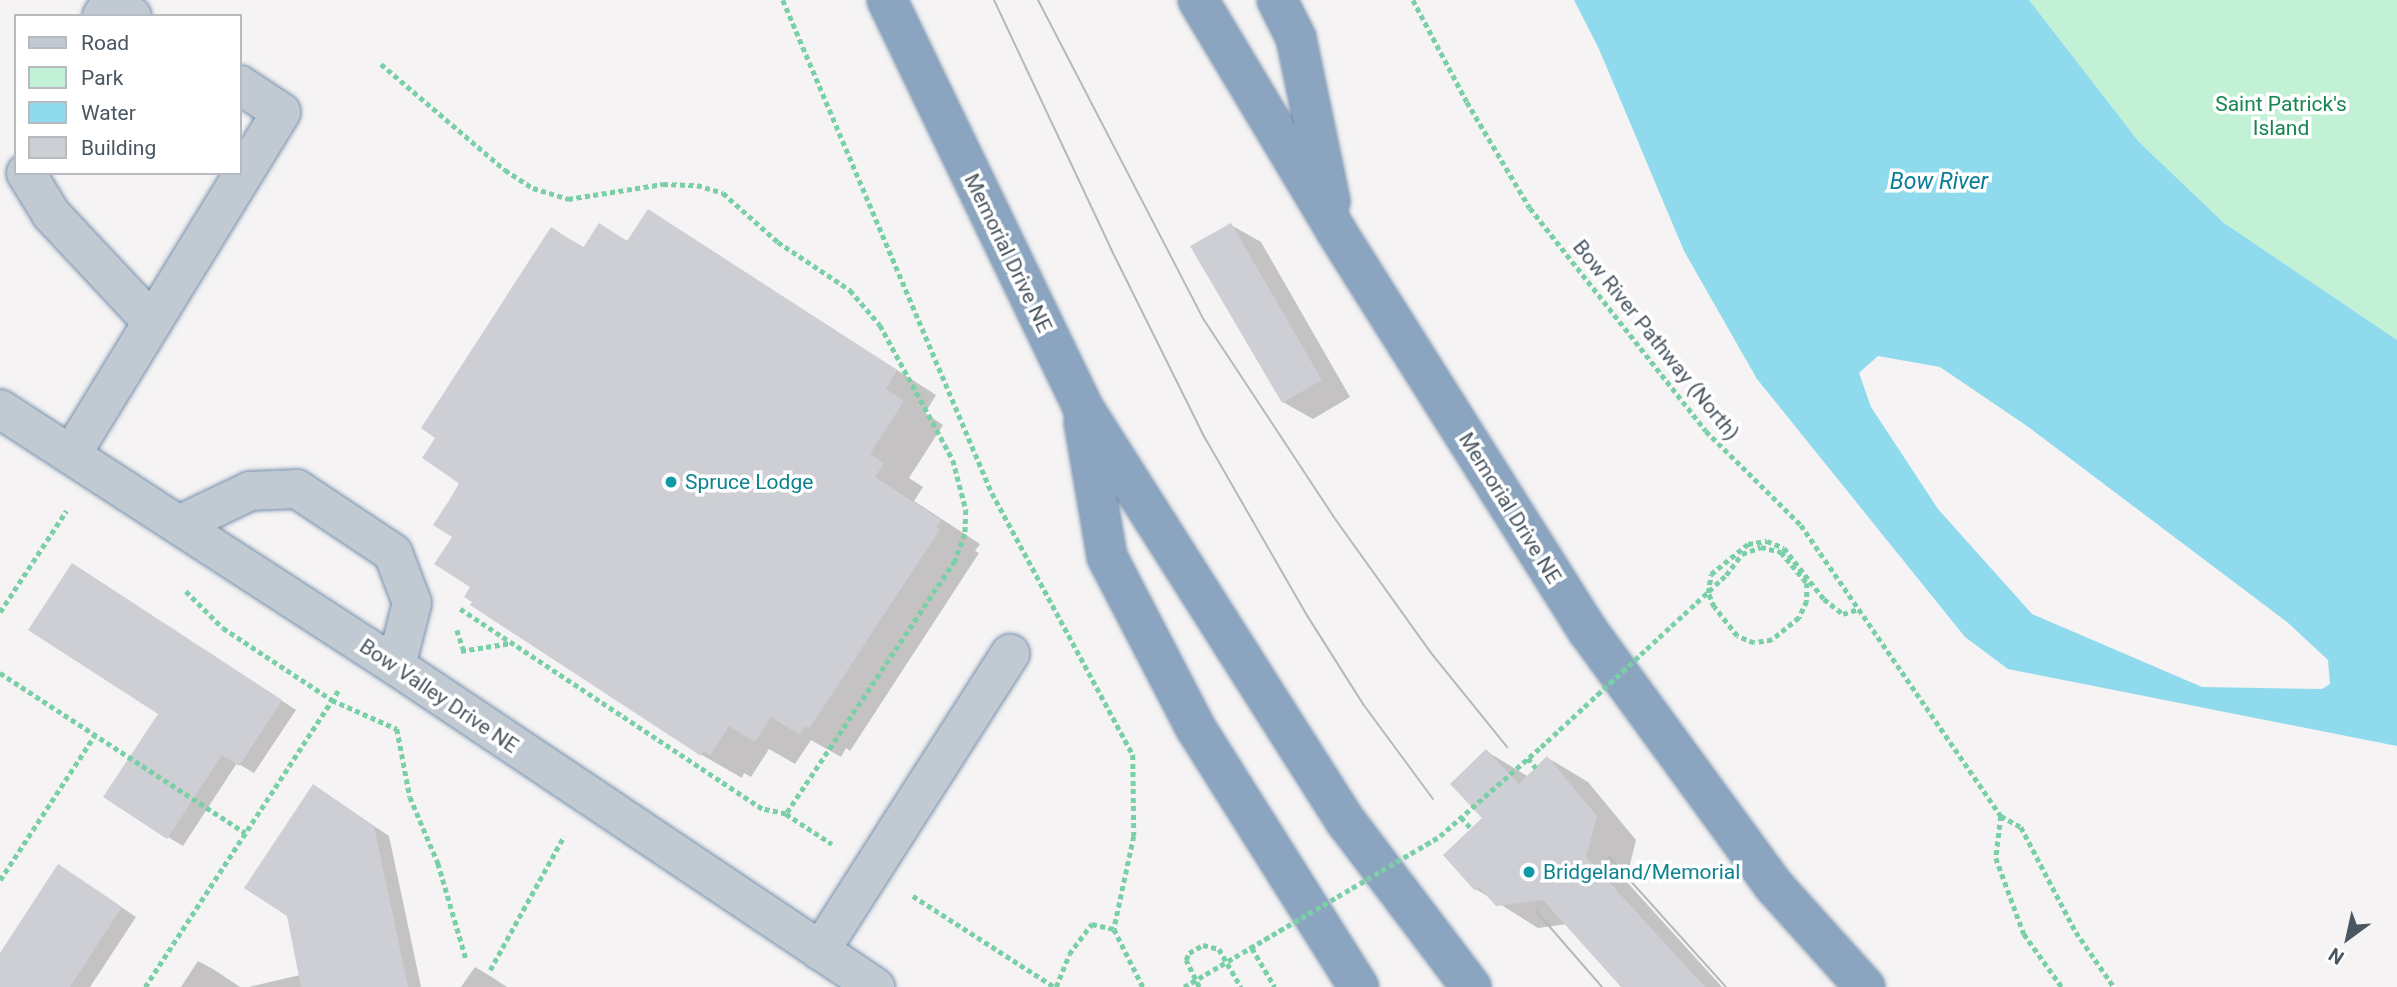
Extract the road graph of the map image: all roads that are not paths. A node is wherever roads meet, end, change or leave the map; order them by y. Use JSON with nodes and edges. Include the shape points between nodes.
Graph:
{"nodes":[{"id":1,"x":887,"y":0,"type":"edge"},
{"id":2,"x":1198,"y":0,"type":"edge"},
{"id":3,"x":1277,"y":0,"type":"edge"},
{"id":4,"x":103,"y":14,"type":"edge"},
{"id":5,"x":129,"y":14,"type":"edge"},
{"id":6,"x":242,"y":86,"type":"edge"},
{"id":7,"x":27,"y":175,"type":"edge"},
{"id":8,"x":1336,"y":231,"type":"junction"},
{"id":9,"x":152,"y":323,"type":"junction"},
{"id":10,"x":1082,"y":406,"type":"junction"},
{"id":11,"x":0,"y":409,"type":"edge"},
{"id":12,"x":82,"y":462,"type":"junction"},
{"id":13,"x":179,"y":525,"type":"junction"},
{"id":14,"x":1010,"y":654,"type":"dead end"},
{"id":15,"x":381,"y":656,"type":"junction"},
{"id":16,"x":820,"y":951,"type":"junction"},
{"id":17,"x":875,"y":987,"type":"edge"},
{"id":18,"x":1359,"y":987,"type":"edge"},
{"id":19,"x":1471,"y":987,"type":"edge"},
{"id":20,"x":1866,"y":987,"type":"edge"}],
"edges":[{"from":1,"to":10,"type":"highway","name":"Memorial Drive NE"},
{"from":2,"to":8,"type":"highway","name":"Memorial Drive NE"},
{"from":3,"to":8,"type":"highway","via":[[1296,38]]},
{"from":4,"to":5,"type":"lane","via":[[111,2]]},
{"from":6,"to":9,"type":"lane","via":[[281,112]]},
{"from":7,"to":9,"type":"lane","via":[[51,214]]},
{"from":8,"to":20,"type":"highway","name":"Memorial Drive NE","via":[[1588,631],[1774,886]]},
{"from":9,"to":12,"type":"lane"},
{"from":10,"to":18,"type":"highway","via":[[1107,557],[1195,727]]},
{"from":10,"to":19,"type":"highway","name":"Memorial Drive NE","via":[[1347,823]]},
{"from":11,"to":12,"type":"lane","name":"Bow Valley Drive NE"},
{"from":12,"to":13,"type":"lane","name":"Bow Valley Drive NE"},
{"from":13,"to":15,"type":"lane","name":"Bow Valley Drive NE"},
{"from":13,"to":15,"type":"lane","via":[[250,491],[297,489],[393,553],[412,603]]},
{"from":14,"to":16,"type":"lane"},
{"from":15,"to":16,"type":"lane","name":"Bow Valley Drive NE"},
{"from":16,"to":17,"type":"lane","name":"Bow Valley Drive NE"}]}
